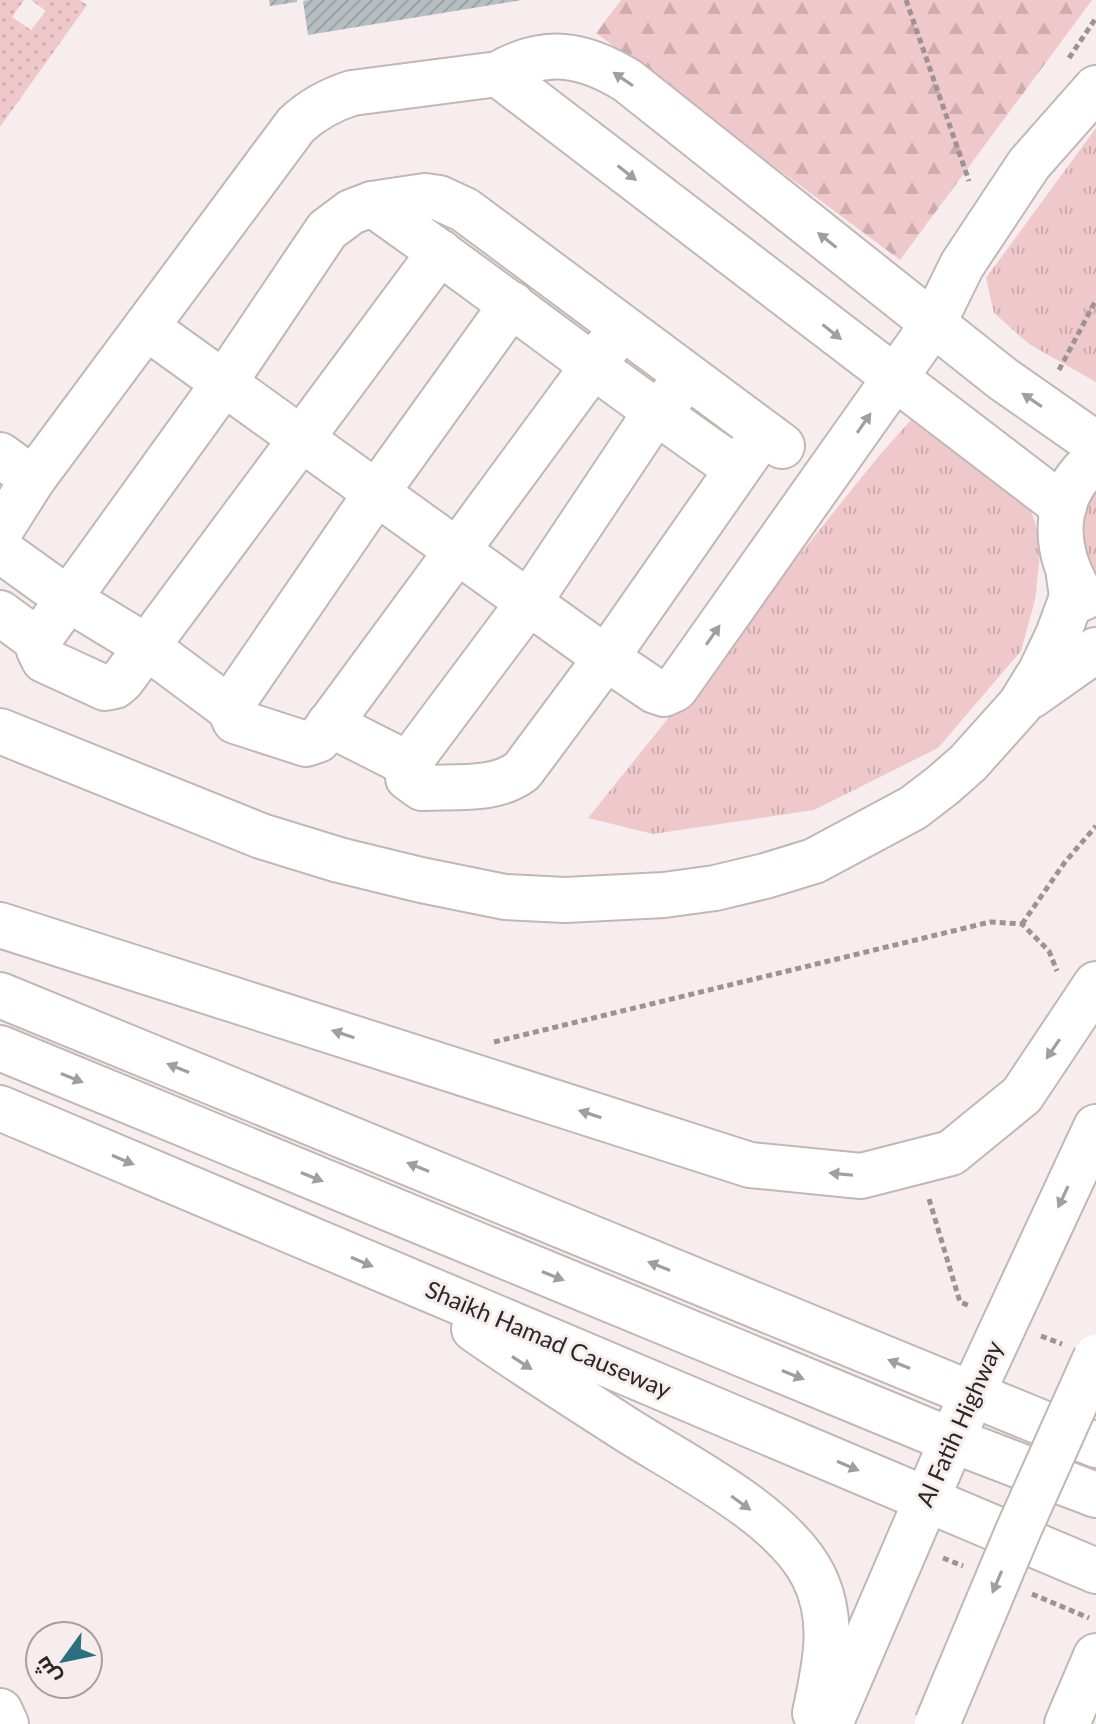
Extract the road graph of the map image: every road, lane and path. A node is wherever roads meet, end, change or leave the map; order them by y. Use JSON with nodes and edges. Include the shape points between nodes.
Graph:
{"nodes":[{"id":1,"x":906,"y":0,"type":"edge"},
{"id":2,"x":498,"y":74,"type":"junction"},
{"id":3,"x":1095,"y":89,"type":"edge"},
{"id":4,"x":974,"y":194,"type":"dead end"},
{"id":5,"x":372,"y":204,"type":"junction"},
{"id":6,"x":440,"y":252,"type":"junction"},
{"id":7,"x":1096,"y":300,"type":"edge"},
{"id":8,"x":512,"y":304,"type":"junction"},
{"id":9,"x":933,"y":324,"type":"junction"},
{"id":10,"x":146,"y":327,"type":"junction"},
{"id":11,"x":621,"y":328,"type":"junction"},
{"id":12,"x":595,"y":365,"type":"junction"},
{"id":13,"x":689,"y":378,"type":"junction"},
{"id":14,"x":895,"y":380,"type":"junction"},
{"id":15,"x":224,"y":383,"type":"junction"},
{"id":16,"x":1040,"y":405,"type":"junction"},
{"id":17,"x":655,"y":413,"type":"junction"},
{"id":18,"x":302,"y":439,"type":"junction"},
{"id":19,"x":1096,"y":444,"type":"edge"},
{"id":20,"x":1096,"y":459,"type":"edge"},
{"id":21,"x":16,"y":467,"type":"edge"},
{"id":22,"x":737,"y":469,"type":"junction"},
{"id":23,"x":377,"y":492,"type":"junction"},
{"id":24,"x":1064,"y":507,"type":"junction"},
{"id":25,"x":0,"y":531,"type":"edge"},
{"id":26,"x":456,"y":549,"type":"junction"},
{"id":27,"x":0,"y":550,"type":"edge"},
{"id":28,"x":1069,"y":575,"type":"junction"},
{"id":29,"x":68,"y":599,"type":"junction"},
{"id":30,"x":529,"y":602,"type":"junction"},
{"id":31,"x":1096,"y":611,"type":"edge"},
{"id":32,"x":0,"y":613,"type":"edge"},
{"id":33,"x":38,"y":641,"type":"junction"},
{"id":34,"x":147,"y":647,"type":"junction"},
{"id":35,"x":1096,"y":650,"type":"edge"},
{"id":36,"x":606,"y":658,"type":"junction"},
{"id":37,"x":1020,"y":705,"type":"junction"},
{"id":38,"x":229,"y":708,"type":"junction"},
{"id":39,"x":329,"y":724,"type":"junction"},
{"id":40,"x":0,"y":731,"type":"edge"},
{"id":41,"x":408,"y":764,"type":"junction"},
{"id":42,"x":1096,"y":826,"type":"edge"},
{"id":43,"x":1022,"y":924,"type":"junction"},
{"id":44,"x":0,"y":925,"type":"edge"},
{"id":45,"x":1078,"y":982,"type":"edge"},
{"id":46,"x":0,"y":995,"type":"edge"},
{"id":47,"x":483,"y":1045,"type":"dead end"},
{"id":48,"x":0,"y":1048,"type":"edge"},
{"id":49,"x":0,"y":1108,"type":"edge"},
{"id":50,"x":1096,"y":1127,"type":"edge"},
{"id":51,"x":907,"y":1164,"type":"junction"},
{"id":52,"x":414,"y":1284,"type":"junction"},
{"id":53,"x":972,"y":1308,"type":"dead end"},
{"id":54,"x":1096,"y":1357,"type":"edge"},
{"id":55,"x":972,"y":1394,"type":"junction"},
{"id":56,"x":951,"y":1440,"type":"junction"},
{"id":57,"x":1096,"y":1445,"type":"edge"},
{"id":58,"x":1096,"y":1456,"type":"edge"},
{"id":59,"x":1096,"y":1495,"type":"edge"},
{"id":60,"x":926,"y":1500,"type":"junction"},
{"id":61,"x":1096,"y":1571,"type":"edge"},
{"id":62,"x":1096,"y":1656,"type":"edge"},
{"id":63,"x":0,"y":1711,"type":"edge"},
{"id":64,"x":6,"y":1724,"type":"edge"},
{"id":65,"x":813,"y":1724,"type":"edge"},
{"id":66,"x":830,"y":1724,"type":"edge"},
{"id":67,"x":937,"y":1724,"type":"edge"},
{"id":68,"x":1067,"y":1724,"type":"edge"}],
"edges":[{"from":1,"to":4,"type":"path"},
{"from":9,"to":2,"type":"main road","one_way":true,"via":[[608,69],[562,56],[538,56]]},
{"from":2,"to":10,"type":"main road","via":[[352,93],[308,114]]},
{"from":2,"to":14,"type":"main road","one_way":true},
{"from":3,"to":9,"type":"main road","via":[[1066,147],[977,278]]},
{"from":5,"to":6,"type":"main road"},
{"from":5,"to":11,"type":"main road","via":[[425,196],[452,203]]},
{"from":5,"to":15,"type":"main road","via":[[327,230]]},
{"from":6,"to":8,"type":"main road"},
{"from":6,"to":18,"type":"main road"},
{"from":7,"to":16,"type":"path"},
{"from":8,"to":12,"type":"main road"},
{"from":8,"to":23,"type":"main road"},
{"from":9,"to":14,"type":"main road"},
{"from":16,"to":9,"type":"main road","one_way":true},
{"from":10,"to":15,"type":"main road"},
{"from":10,"to":21,"type":"main road"},
{"from":11,"to":12,"type":"main road"},
{"from":11,"to":13,"type":"main road"},
{"from":12,"to":17,"type":"main road"},
{"from":12,"to":26,"type":"main road"},
{"from":13,"to":17,"type":"main road"},
{"from":13,"to":22,"type":"main road","via":[[773,440]]},
{"from":14,"to":24,"type":"main road"},
{"from":36,"to":14,"type":"main road","one_way":true,"via":[[655,691],[675,689]]},
{"from":15,"to":18,"type":"main road"},
{"from":15,"to":29,"type":"main road"},
{"from":16,"to":19,"type":"main road"},
{"from":17,"to":22,"type":"main road"},
{"from":17,"to":30,"type":"main road"},
{"from":18,"to":23,"type":"main road"},
{"from":18,"to":34,"type":"main road"},
{"from":20,"to":24,"type":"main road","via":[[1073,485]]},
{"from":21,"to":25,"type":"main road"},
{"from":22,"to":36,"type":"main road"},
{"from":23,"to":26,"type":"main road"},
{"from":23,"to":38,"type":"main road"},
{"from":24,"to":28,"type":"main road","via":[[1060,541]]},
{"from":26,"to":30,"type":"main road"},
{"from":26,"to":39,"type":"main road"},
{"from":27,"to":29,"type":"main road"},
{"from":28,"to":31,"type":"main road"},
{"from":28,"to":37,"type":"main road","via":[[1072,597],[1063,622]]},
{"from":29,"to":33,"type":"main road"},
{"from":29,"to":34,"type":"main road"},
{"from":30,"to":36,"type":"main road"},
{"from":30,"to":41,"type":"main road"},
{"from":32,"to":33,"type":"main road"},
{"from":33,"to":34,"type":"main road","via":[[44,660],[105,688],[122,680]]},
{"from":34,"to":38,"type":"main road"},
{"from":35,"to":37,"type":"main road"},
{"from":36,"to":41,"type":"main road","via":[[512,778],[496,784],[422,788],[408,778]]},
{"from":37,"to":40,"type":"main road","via":[[968,763],[913,808],[814,861],[715,888],[565,900],[505,897],[339,860],[261,836]]},
{"from":38,"to":39,"type":"main road","via":[[235,721],[306,744],[318,740]]},
{"from":39,"to":41,"type":"main road"},
{"from":42,"to":43,"type":"path"},
{"from":43,"to":45,"type":"path"},
{"from":43,"to":47,"type":"path","via":[[990,922],[938,933]]},
{"from":51,"to":44,"type":"main road","one_way":true,"via":[[861,1176],[750,1165]]},
{"from":45,"to":51,"type":"main road","one_way":true,"via":[[1022,1095],[951,1153]]},
{"from":55,"to":46,"type":"main road","one_way":true},
{"from":48,"to":56,"type":"main road","one_way":true},
{"from":49,"to":52,"type":"main road","name":"Shaikh Hamad Causeway","one_way":true},
{"from":50,"to":55,"type":"main road","name":"Al Fatih Highway","one_way":true},
{"from":51,"to":53,"type":"path","via":[[927,1193],[960,1302]]},
{"from":52,"to":60,"type":"main road","name":"Shaikh Hamad Causeway","one_way":true},
{"from":52,"to":65,"type":"main road","one_way":true,"via":[[514,1358],[720,1488],[785,1539],[814,1577],[826,1613],[828,1641]]},
{"from":54,"to":67,"type":"main road","one_way":true,"bridge":true},
{"from":55,"to":56,"type":"main road","name":"Al Fatih Highway"},
{"from":55,"to":57,"type":"main road"},
{"from":55,"to":58,"type":"main road"},
{"from":56,"to":59,"type":"main road"},
{"from":56,"to":60,"type":"main road","name":"Al Fatih Highway"},
{"from":60,"to":61,"type":"main road","name":"Shaikh Hamad Causeway"},
{"from":60,"to":66,"type":"main road","name":"Al Fatih Highway"},
{"from":62,"to":68,"type":"main road"},
{"from":63,"to":64,"type":"main road"}]}
